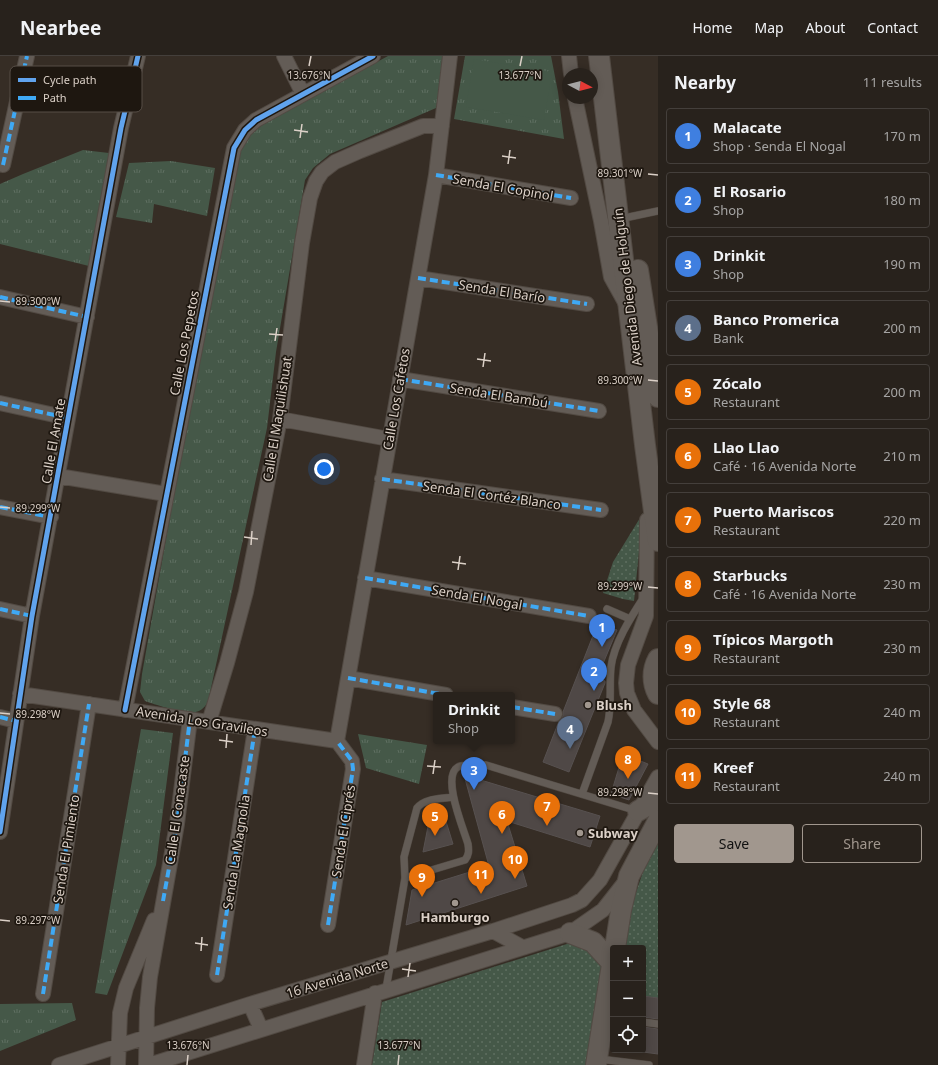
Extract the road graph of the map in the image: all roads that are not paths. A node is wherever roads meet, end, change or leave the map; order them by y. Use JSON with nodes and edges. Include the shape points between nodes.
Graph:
{"nodes":[{"id":1,"x":27,"y":56,"type":"edge"},
{"id":2,"x":138,"y":56,"type":"edge"},
{"id":3,"x":284,"y":56,"type":"edge"},
{"id":4,"x":373,"y":56,"type":"edge"},
{"id":5,"x":450,"y":56,"type":"edge"},
{"id":6,"x":569,"y":56,"type":"edge"},
{"id":7,"x":599,"y":56,"type":"edge"},
{"id":8,"x":612,"y":56,"type":"edge"},
{"id":9,"x":25,"y":66,"type":"edge"},
{"id":10,"x":136,"y":66,"type":"edge"},
{"id":11,"x":570,"y":68,"type":"edge"},
{"id":12,"x":303,"y":94,"type":"junction"},
{"id":13,"x":576,"y":104,"type":"edge"},
{"id":14,"x":15,"y":112,"type":"edge"},
{"id":15,"x":125,"y":112,"type":"edge"},
{"id":16,"x":442,"y":126,"type":"junction"},
{"id":17,"x":3,"y":165,"type":"dead end"},
{"id":18,"x":436,"y":175,"type":"junction"},
{"id":19,"x":571,"y":198,"type":"dead end"},
{"id":20,"x":658,"y":211,"type":"edge"},
{"id":21,"x":630,"y":217,"type":"junction"},
{"id":22,"x":418,"y":278,"type":"junction"},
{"id":23,"x":0,"y":297,"type":"edge"},
{"id":24,"x":587,"y":304,"type":"dead end"},
{"id":25,"x":630,"y":310,"type":"junction"},
{"id":26,"x":87,"y":317,"type":"junction"},
{"id":27,"x":653,"y":336,"type":"edge"},
{"id":28,"x":400,"y":379,"type":"junction"},
{"id":29,"x":658,"y":397,"type":"edge"},
{"id":30,"x":0,"y":403,"type":"edge"},
{"id":31,"x":599,"y":412,"type":"dead end"},
{"id":32,"x":68,"y":418,"type":"junction"},
{"id":33,"x":280,"y":419,"type":"junction"},
{"id":34,"x":390,"y":439,"type":"junction"},
{"id":35,"x":645,"y":445,"type":"junction"},
{"id":36,"x":58,"y":476,"type":"junction"},
{"id":37,"x":382,"y":479,"type":"junction"},
{"id":38,"x":166,"y":494,"type":"junction"},
{"id":39,"x":0,"y":506,"type":"edge"},
{"id":40,"x":601,"y":510,"type":"dead end"},
{"id":41,"x":51,"y":517,"type":"junction"},
{"id":42,"x":658,"y":541,"type":"edge"},
{"id":43,"x":365,"y":578,"type":"junction"},
{"id":44,"x":647,"y":593,"type":"junction"},
{"id":45,"x":0,"y":609,"type":"edge"},
{"id":46,"x":607,"y":609,"type":"dead end"},
{"id":47,"x":32,"y":616,"type":"junction"},
{"id":48,"x":589,"y":616,"type":"dead end"},
{"id":49,"x":630,"y":619,"type":"junction"},
{"id":50,"x":658,"y":659,"type":"edge"},
{"id":51,"x":348,"y":678,"type":"junction"},
{"id":52,"x":433,"y":693,"type":"edge"},
{"id":53,"x":20,"y":694,"type":"junction"},
{"id":54,"x":658,"y":694,"type":"edge"},
{"id":55,"x":89,"y":704,"type":"junction"},
{"id":56,"x":515,"y":707,"type":"edge"},
{"id":57,"x":125,"y":710,"type":"junction"},
{"id":58,"x":555,"y":714,"type":"dead end"},
{"id":59,"x":0,"y":717,"type":"edge"},
{"id":60,"x":190,"y":719,"type":"junction"},
{"id":61,"x":16,"y":721,"type":"junction"},
{"id":62,"x":209,"y":722,"type":"junction"},
{"id":63,"x":255,"y":729,"type":"junction"},
{"id":64,"x":336,"y":741,"type":"junction"},
{"id":65,"x":658,"y":742,"type":"edge"},
{"id":66,"x":658,"y":777,"type":"edge"},
{"id":67,"x":582,"y":794,"type":"junction"},
{"id":68,"x":453,"y":797,"type":"junction"},
{"id":69,"x":658,"y":799,"type":"edge"},
{"id":70,"x":638,"y":811,"type":"junction"},
{"id":71,"x":658,"y":821,"type":"edge"},
{"id":72,"x":1,"y":824,"type":"edge"},
{"id":73,"x":630,"y":876,"type":"junction"},
{"id":74,"x":405,"y":878,"type":"junction"},
{"id":75,"x":163,"y":901,"type":"junction"},
{"id":76,"x":328,"y":925,"type":"dead end"},
{"id":77,"x":493,"y":931,"type":"junction"},
{"id":78,"x":570,"y":933,"type":"junction"},
{"id":79,"x":615,"y":945,"type":"edge"},
{"id":80,"x":522,"y":947,"type":"junction"},
{"id":81,"x":610,"y":954,"type":"edge"},
{"id":82,"x":391,"y":962,"type":"junction"},
{"id":83,"x":217,"y":975,"type":"dead end"},
{"id":84,"x":611,"y":981,"type":"edge"},
{"id":85,"x":381,"y":991,"type":"junction"},
{"id":86,"x":43,"y":994,"type":"dead end"},
{"id":87,"x":250,"y":1004,"type":"junction"},
{"id":88,"x":608,"y":1017,"type":"edge"},
{"id":89,"x":646,"y":1022,"type":"edge"},
{"id":90,"x":658,"y":1024,"type":"edge"},
{"id":91,"x":261,"y":1029,"type":"junction"},
{"id":92,"x":148,"y":1036,"type":"junction"},
{"id":93,"x":119,"y":1046,"type":"junction"},
{"id":94,"x":596,"y":1062,"type":"edge"},
{"id":95,"x":59,"y":1065,"type":"edge"},
{"id":96,"x":118,"y":1065,"type":"edge"},
{"id":97,"x":147,"y":1065,"type":"edge"},
{"id":98,"x":364,"y":1065,"type":"edge"},
{"id":99,"x":649,"y":1065,"type":"edge"}],
"edges":[{"from":1,"to":9,"type":"street"},
{"from":2,"to":10,"type":"street","name":"Calle El Amate"},
{"from":3,"to":12,"type":"street"},
{"from":4,"to":12,"type":"street","name":"Calle Los Pepetos"},
{"from":5,"to":16,"type":"street","name":"Calle Los Cafetos"},
{"from":6,"to":11,"type":"street"},
{"from":7,"to":25,"type":"street","name":"Avenida Diego de Holguín"},
{"from":8,"to":21,"type":"street","name":"Avenida Diego de Holguín"},
{"from":12,"to":38,"type":"street","name":"Calle Los Pepetos","via":[[250,124],[234,148]]},
{"from":13,"to":25,"type":"street","via":[[611,277]]},
{"from":14,"to":17,"type":"street"},
{"from":15,"to":26,"type":"street","name":"Calle El Amate"},
{"from":16,"to":18,"type":"street","name":"Calle Los Cafetos"},
{"from":16,"to":33,"type":"street","name":"Calle El Maquilishuat","via":[[423,126],[360,151],[335,162],[316,181],[310,198],[302,242]]},
{"from":18,"to":19,"type":"street","name":"Senda El Copinol"},
{"from":18,"to":22,"type":"street","name":"Calle Los Cafetos"},
{"from":20,"to":21,"type":"lane"},
{"from":21,"to":27,"type":"street","name":"Avenida Diego de Holguín"},
{"from":22,"to":24,"type":"street","name":"Senda El Barío"},
{"from":22,"to":28,"type":"street","name":"Calle Los Cafetos"},
{"from":23,"to":26,"type":"street"},
{"from":25,"to":35,"type":"street","name":"Avenida Diego de Holguín"},
{"from":26,"to":32,"type":"street","name":"Calle El Amate"},
{"from":27,"to":29,"type":"street","name":"Avenida Diego de Holguín"},
{"from":28,"to":31,"type":"street","name":"Senda El Bambú"},
{"from":28,"to":34,"type":"street","name":"Calle Los Cafetos"},
{"from":30,"to":32,"type":"street"},
{"from":32,"to":36,"type":"street","name":"Calle El Amate"},
{"from":33,"to":34,"type":"street"},
{"from":33,"to":62,"type":"street","name":"Calle El Maquilishuat","via":[[246,592]]},
{"from":34,"to":37,"type":"street","name":"Calle Los Cafetos"},
{"from":35,"to":42,"type":"street","name":"Avenida Diego de Holguín"},
{"from":35,"to":44,"type":"street"},
{"from":36,"to":38,"type":"street"},
{"from":36,"to":41,"type":"street","name":"Calle El Amate"},
{"from":37,"to":40,"type":"street","name":"Senda El Cortéz Blanco"},
{"from":37,"to":43,"type":"street","name":"Calle Los Cafetos"},
{"from":38,"to":57,"type":"street","name":"Calle Los Pepetos"},
{"from":39,"to":41,"type":"street"},
{"from":41,"to":47,"type":"street","name":"Calle El Amate"},
{"from":43,"to":48,"type":"street","name":"Senda El Nogal"},
{"from":43,"to":51,"type":"street","name":"Calle Los Cafetos"},
{"from":44,"to":49,"type":"lane"},
{"from":44,"to":65,"type":"street","via":[[646,616],[628,665],[626,683],[634,710]]},
{"from":45,"to":47,"type":"street"},
{"from":46,"to":49,"type":"lane"},
{"from":47,"to":53,"type":"street","name":"Calle El Amate"},
{"from":49,"to":67,"type":"lane","via":[[613,658],[608,722]]},
{"from":50,"to":54,"type":"street","via":[[654,679]]},
{"from":51,"to":52,"type":"street"},
{"from":51,"to":64,"type":"street","name":"Calle Los Cafetos"},
{"from":53,"to":55,"type":"street","name":"Avenida Los Gravileos"},
{"from":53,"to":61,"type":"street","name":"Calle El Amate"},
{"from":55,"to":57,"type":"street","name":"Avenida Los Gravileos"},
{"from":55,"to":86,"type":"street","name":"Senda El Pimiento"},
{"from":56,"to":58,"type":"street"},
{"from":57,"to":60,"type":"street","name":"Avenida Los Gravileos"},
{"from":59,"to":61,"type":"street"},
{"from":60,"to":62,"type":"street","name":"Avenida Los Gravileos"},
{"from":60,"to":75,"type":"street","name":"Calle El Conacaste","via":[[178,824]]},
{"from":61,"to":72,"type":"street","name":"Calle El Amate"},
{"from":62,"to":63,"type":"street","name":"Avenida Los Gravileos"},
{"from":63,"to":64,"type":"street","name":"Avenida Los Gravileos"},
{"from":63,"to":83,"type":"street","name":"Senda La Magnolia"},
{"from":64,"to":76,"type":"street","name":"Senda El Ciprés","via":[[352,761],[353,769]]},
{"from":66,"to":70,"type":"street","name":"16 Avenida Norte"},
{"from":67,"to":68,"type":"lane","via":[[486,765],[464,765],[453,773]]},
{"from":67,"to":70,"type":"lane"},
{"from":68,"to":74,"type":"lane","via":[[426,801],[417,808],[404,857]]},
{"from":68,"to":74,"type":"lane","via":[[468,844],[468,856],[465,860]]},
{"from":69,"to":70,"type":"street"},
{"from":70,"to":77,"type":"street","name":"16 Avenida Norte","via":[[600,880],[582,900]]},
{"from":71,"to":73,"type":"street"},
{"from":73,"to":78,"type":"street","name":"16 Avenida Norte","via":[[603,910]]},
{"from":73,"to":79,"type":"street"},
{"from":74,"to":82,"type":"lane"},
{"from":75,"to":92,"type":"street","name":"Calle El Conacaste","via":[[150,977]]},
{"from":75,"to":93,"type":"street","name":"Calle El Conacaste","via":[[126,988],[120,1013]]},
{"from":77,"to":80,"type":"street"},
{"from":77,"to":82,"type":"street","name":"16 Avenida Norte"},
{"from":78,"to":80,"type":"street","name":"16 Avenida Norte"},
{"from":78,"to":81,"type":"street","via":[[593,942]]},
{"from":80,"to":85,"type":"street","name":"16 Avenida Norte"},
{"from":82,"to":85,"type":"lane"},
{"from":82,"to":87,"type":"street","name":"16 Avenida Norte"},
{"from":84,"to":88,"type":"street"},
{"from":85,"to":91,"type":"street","name":"16 Avenida Norte"},
{"from":85,"to":98,"type":"street"},
{"from":87,"to":91,"type":"street"},
{"from":87,"to":92,"type":"street","name":"16 Avenida Norte"},
{"from":88,"to":94,"type":"street"},
{"from":89,"to":90,"type":"lane"},
{"from":91,"to":97,"type":"street","name":"16 Avenida Norte"},
{"from":92,"to":93,"type":"street","name":"16 Avenida Norte"},
{"from":92,"to":97,"type":"street","name":"Calle El Conacaste"},
{"from":93,"to":95,"type":"street","name":"16 Avenida Norte"},
{"from":93,"to":96,"type":"street","name":"Calle El Conacaste"},
{"from":94,"to":99,"type":"lane"}]}
